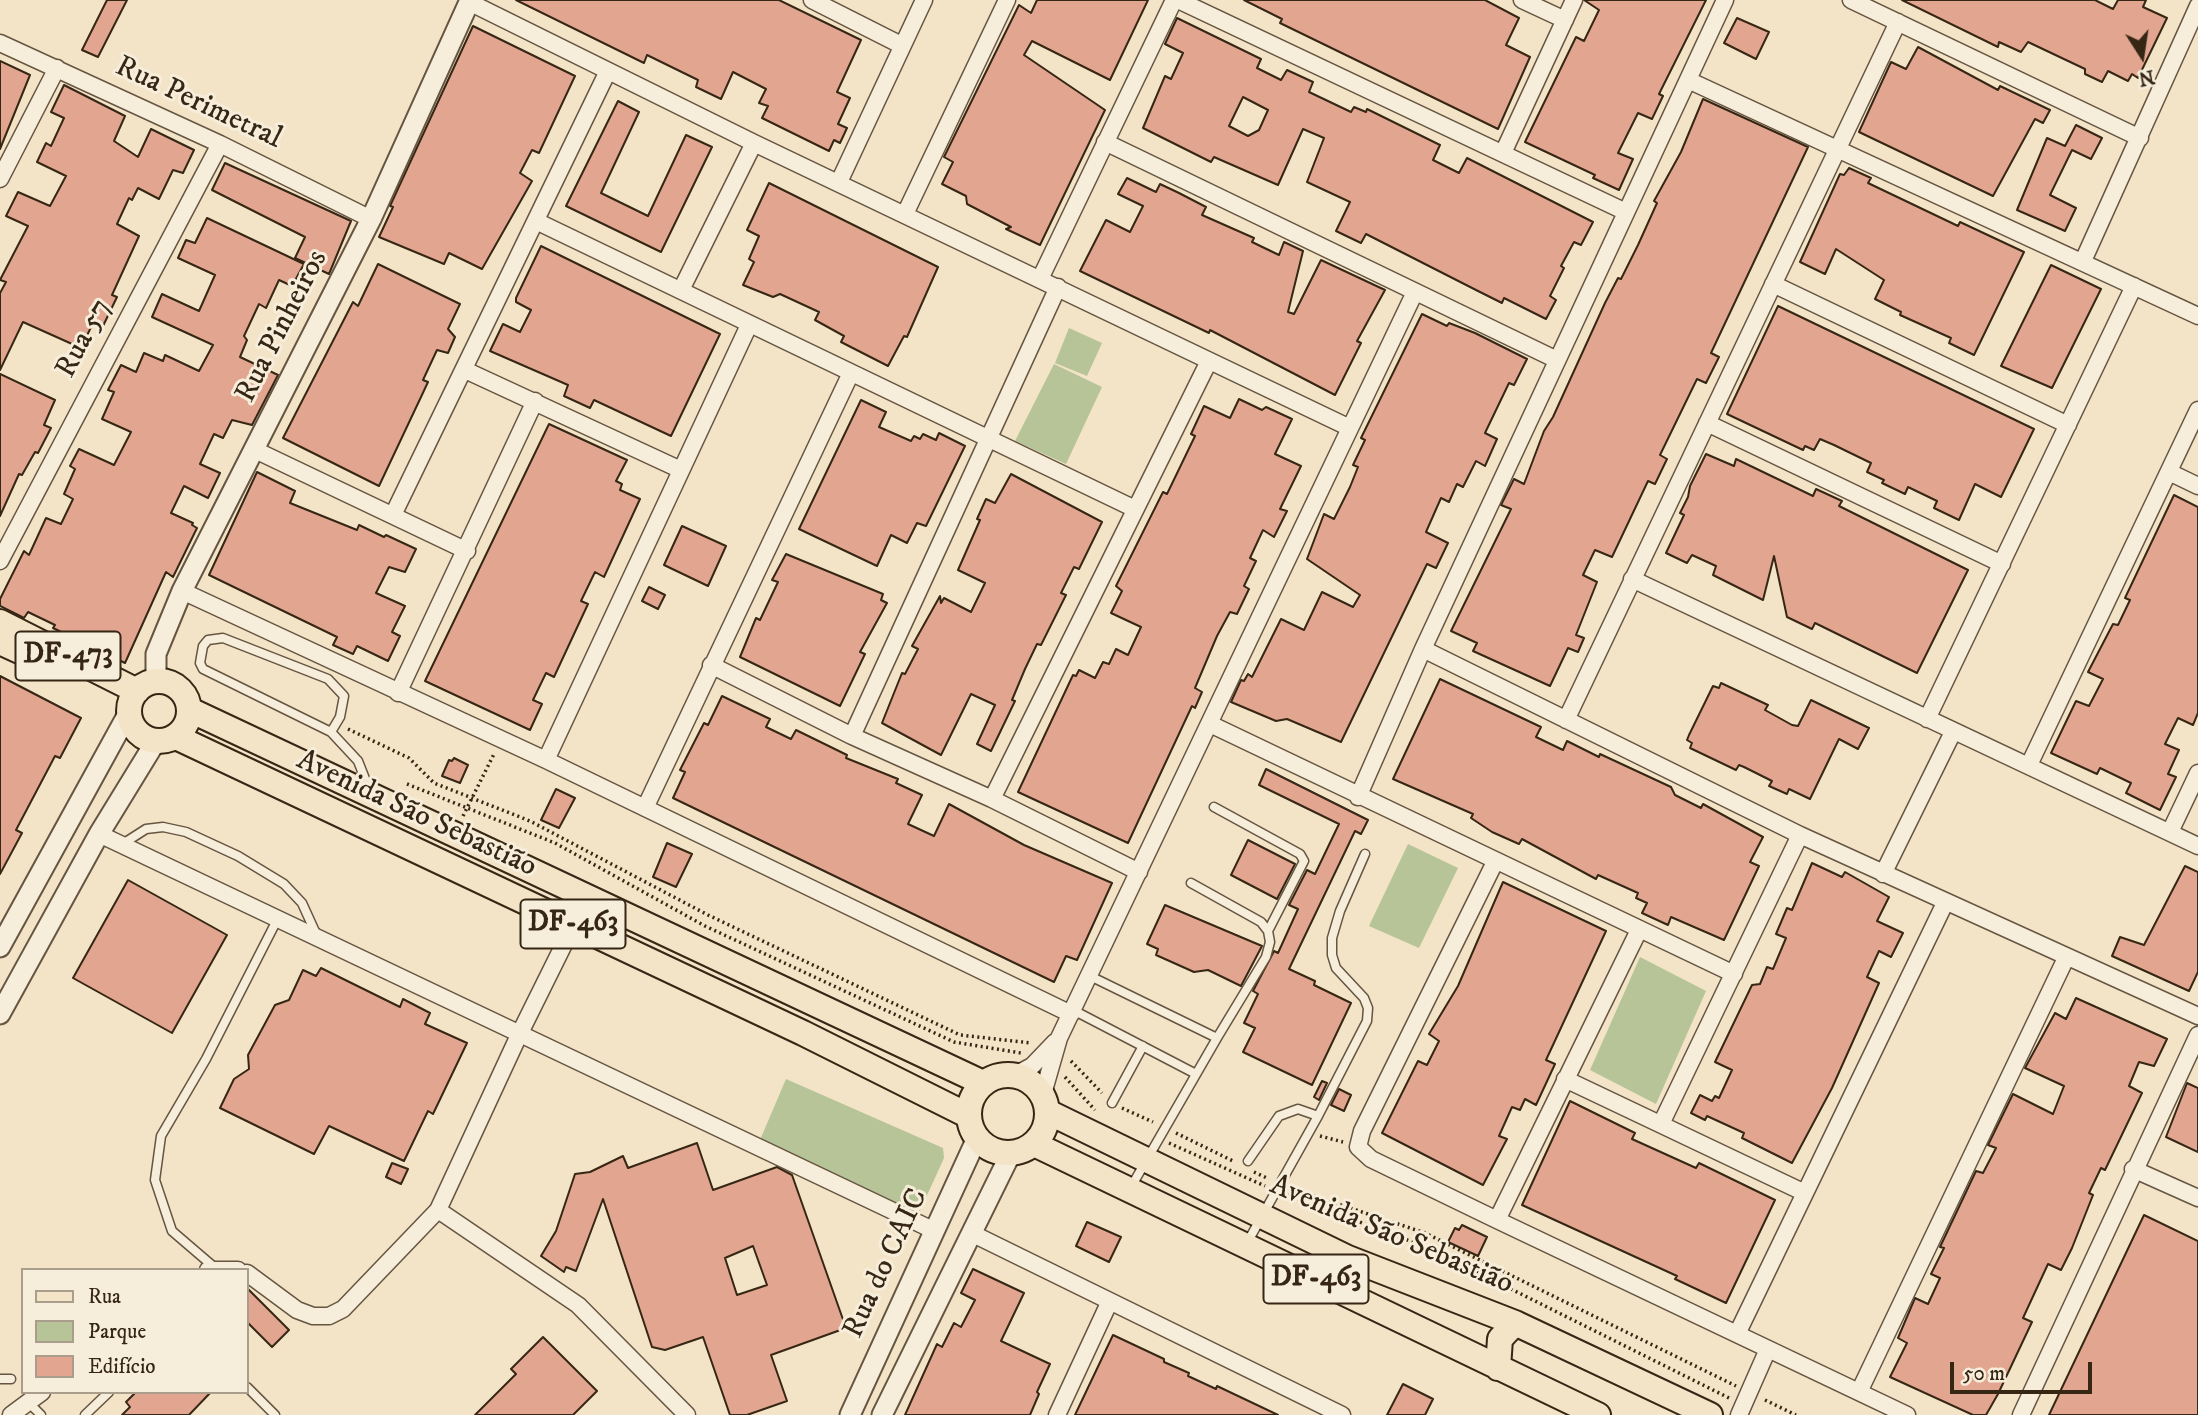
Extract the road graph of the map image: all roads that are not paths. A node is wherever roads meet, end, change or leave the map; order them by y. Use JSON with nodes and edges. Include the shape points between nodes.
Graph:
{"nodes":[{"id":1,"x":812,"y":0,"type":"edge"},
{"id":2,"x":924,"y":0,"type":"edge"},
{"id":3,"x":1007,"y":0,"type":"edge"},
{"id":4,"x":1176,"y":0,"type":"edge"},
{"id":5,"x":1522,"y":0,"type":"edge"},
{"id":6,"x":1574,"y":0,"type":"edge"},
{"id":7,"x":1725,"y":0,"type":"edge"},
{"id":8,"x":1852,"y":0,"type":"edge"},
{"id":9,"x":469,"y":1,"type":"edge"},
{"id":10,"x":2198,"y":6,"type":"edge"},
{"id":11,"x":1564,"y":20,"type":"junction"},
{"id":12,"x":1898,"y":22,"type":"junction"},
{"id":13,"x":0,"y":43,"type":"edge"},
{"id":14,"x":901,"y":45,"type":"junction"},
{"id":15,"x":57,"y":68,"type":"junction"},
{"id":16,"x":608,"y":71,"type":"junction"},
{"id":17,"x":1688,"y":80,"type":"junction"},
{"id":18,"x":2140,"y":138,"type":"junction"},
{"id":19,"x":1105,"y":142,"type":"junction"},
{"id":20,"x":754,"y":143,"type":"junction"},
{"id":21,"x":220,"y":144,"type":"junction"},
{"id":22,"x":1837,"y":150,"type":"junction"},
{"id":23,"x":1503,"y":153,"type":"junction"},
{"id":24,"x":0,"y":178,"type":"edge"},
{"id":25,"x":839,"y":182,"type":"junction"},
{"id":26,"x":1626,"y":212,"type":"junction"},
{"id":27,"x":905,"y":214,"type":"junction"},
{"id":28,"x":372,"y":219,"type":"junction"},
{"id":29,"x":536,"y":221,"type":"junction"},
{"id":30,"x":2083,"y":261,"type":"junction"},
{"id":31,"x":1040,"y":279,"type":"junction"},
{"id":32,"x":1773,"y":284,"type":"junction"},
{"id":33,"x":2134,"y":286,"type":"junction"},
{"id":34,"x":1058,"y":287,"type":"junction"},
{"id":35,"x":681,"y":290,"type":"junction"},
{"id":36,"x":1415,"y":292,"type":"junction"},
{"id":37,"x":2198,"y":316,"type":"edge"},
{"id":38,"x":750,"y":325,"type":"junction"},
{"id":39,"x":1557,"y":360,"type":"junction"},
{"id":40,"x":1208,"y":363,"type":"junction"},
{"id":41,"x":465,"y":370,"type":"junction"},
{"id":42,"x":850,"y":375,"type":"junction"},
{"id":43,"x":535,"y":401,"type":"junction"},
{"id":44,"x":2198,"y":410,"type":"edge"},
{"id":45,"x":1707,"y":423,"type":"junction"},
{"id":46,"x":2068,"y":425,"type":"junction"},
{"id":47,"x":1350,"y":428,"type":"junction"},
{"id":48,"x":988,"y":441,"type":"junction"},
{"id":49,"x":253,"y":449,"type":"junction"},
{"id":50,"x":681,"y":470,"type":"junction"},
{"id":51,"x":2169,"y":472,"type":"junction"},
{"id":52,"x":2198,"y":485,"type":"edge"},
{"id":53,"x":1135,"y":509,"type":"junction"},
{"id":54,"x":393,"y":515,"type":"junction"},
{"id":55,"x":467,"y":551,"type":"junction"},
{"id":56,"x":0,"y":561,"type":"edge"},
{"id":57,"x":2002,"y":564,"type":"junction"},
{"id":58,"x":1632,"y":579,"type":"junction"},
{"id":59,"x":182,"y":591,"type":"junction"},
{"id":60,"x":0,"y":622,"type":"edge"},
{"id":61,"x":0,"y":642,"type":"edge"},
{"id":62,"x":1423,"y":649,"type":"junction"},
{"id":63,"x":711,"y":665,"type":"junction"},
{"id":64,"x":398,"y":693,"type":"junction"},
{"id":65,"x":138,"y":697,"type":"junction"},
{"id":66,"x":190,"y":710,"type":"junction"},
{"id":67,"x":1927,"y":719,"type":"junction"},
{"id":68,"x":1566,"y":720,"type":"junction"},
{"id":69,"x":1210,"y":724,"type":"junction"},
{"id":70,"x":331,"y":732,"type":"junction"},
{"id":71,"x":1953,"y":732,"type":"junction"},
{"id":72,"x":852,"y":736,"type":"junction"},
{"id":73,"x":166,"y":739,"type":"junction"},
{"id":74,"x":546,"y":760,"type":"junction"},
{"id":75,"x":2029,"y":765,"type":"junction"},
{"id":76,"x":2198,"y":773,"type":"edge"},
{"id":77,"x":371,"y":795,"type":"junction"},
{"id":78,"x":1358,"y":797,"type":"junction"},
{"id":79,"x":992,"y":799,"type":"junction"},
{"id":80,"x":1214,"y":807,"type":"dead end"},
{"id":81,"x":645,"y":808,"type":"junction"},
{"id":82,"x":2170,"y":832,"type":"junction"},
{"id":83,"x":99,"y":834,"type":"junction"},
{"id":84,"x":1800,"y":835,"type":"junction"},
{"id":85,"x":121,"y":845,"type":"junction"},
{"id":86,"x":2198,"y":846,"type":"edge"},
{"id":87,"x":1365,"y":854,"type":"dead end"},
{"id":88,"x":1496,"y":862,"type":"junction"},
{"id":89,"x":1139,"y":872,"type":"junction"},
{"id":90,"x":1883,"y":874,"type":"junction"},
{"id":91,"x":1191,"y":883,"type":"dead end"},
{"id":92,"x":1945,"y":903,"type":"junction"},
{"id":93,"x":277,"y":920,"type":"junction"},
{"id":94,"x":574,"y":925,"type":"junction"},
{"id":95,"x":1639,"y":930,"type":"junction"},
{"id":96,"x":1268,"y":932,"type":"junction"},
{"id":97,"x":318,"y":939,"type":"junction"},
{"id":98,"x":0,"y":947,"type":"edge"},
{"id":99,"x":2066,"y":958,"type":"junction"},
{"id":100,"x":1734,"y":974,"type":"junction"},
{"id":101,"x":1090,"y":976,"type":"junction"},
{"id":102,"x":1072,"y":1012,"type":"junction"},
{"id":103,"x":0,"y":1014,"type":"edge"},
{"id":104,"x":2198,"y":1016,"type":"edge"},
{"id":105,"x":519,"y":1035,"type":"junction"},
{"id":106,"x":2198,"y":1035,"type":"edge"},
{"id":107,"x":1217,"y":1038,"type":"junction"},
{"id":108,"x":1143,"y":1046,"type":"junction"},
{"id":109,"x":1053,"y":1049,"type":"junction"},
{"id":110,"x":1196,"y":1074,"type":"junction"},
{"id":111,"x":1015,"y":1075,"type":"junction"},
{"id":112,"x":1565,"y":1079,"type":"junction"},
{"id":113,"x":983,"y":1083,"type":"junction"},
{"id":114,"x":1045,"y":1103,"type":"junction"},
{"id":115,"x":1112,"y":1103,"type":"road end"},
{"id":116,"x":1318,"y":1116,"type":"junction"},
{"id":117,"x":1661,"y":1124,"type":"junction"},
{"id":118,"x":973,"y":1127,"type":"junction"},
{"id":119,"x":1022,"y":1148,"type":"junction"},
{"id":120,"x":1146,"y":1160,"type":"junction"},
{"id":121,"x":1248,"y":1161,"type":"dead end"},
{"id":122,"x":2133,"y":1169,"type":"junction"},
{"id":123,"x":1129,"y":1190,"type":"junction"},
{"id":124,"x":1805,"y":1193,"type":"junction"},
{"id":125,"x":2198,"y":1198,"type":"edge"},
{"id":126,"x":438,"y":1210,"type":"junction"},
{"id":127,"x":1264,"y":1215,"type":"junction"},
{"id":128,"x":1497,"y":1220,"type":"junction"},
{"id":129,"x":935,"y":1231,"type":"junction"},
{"id":130,"x":971,"y":1233,"type":"junction"},
{"id":131,"x":1246,"y":1244,"type":"junction"},
{"id":132,"x":211,"y":1268,"type":"edge"},
{"id":133,"x":248,"y":1274,"type":"edge"},
{"id":134,"x":1109,"y":1303,"type":"junction"},
{"id":135,"x":1515,"y":1324,"type":"junction"},
{"id":136,"x":1737,"y":1334,"type":"junction"},
{"id":137,"x":1768,"y":1349,"type":"junction"},
{"id":138,"x":1498,"y":1368,"type":"junction"},
{"id":139,"x":0,"y":1379,"type":"edge"},
{"id":140,"x":11,"y":1379,"type":"dead end"},
{"id":141,"x":248,"y":1388,"type":"edge"},
{"id":142,"x":1859,"y":1392,"type":"junction"},
{"id":143,"x":107,"y":1394,"type":"edge"},
{"id":144,"x":35,"y":1397,"type":"edge"},
{"id":145,"x":1744,"y":1404,"type":"edge"},
{"id":146,"x":11,"y":1415,"type":"edge"},
{"id":147,"x":41,"y":1415,"type":"edge"},
{"id":148,"x":85,"y":1415,"type":"edge"},
{"id":149,"x":275,"y":1415,"type":"edge"},
{"id":150,"x":687,"y":1415,"type":"edge"},
{"id":151,"x":850,"y":1415,"type":"edge"},
{"id":152,"x":882,"y":1415,"type":"edge"},
{"id":153,"x":1057,"y":1415,"type":"edge"},
{"id":154,"x":1342,"y":1415,"type":"edge"},
{"id":155,"x":1598,"y":1415,"type":"edge"},
{"id":156,"x":1710,"y":1415,"type":"edge"},
{"id":157,"x":1907,"y":1415,"type":"edge"},
{"id":158,"x":2021,"y":1415,"type":"edge"}],
"edges":[{"from":1,"to":14,"type":"street"},
{"from":2,"to":14,"type":"street"},
{"from":3,"to":27,"type":"street"},
{"from":4,"to":19,"type":"street"},
{"from":4,"to":23,"type":"street"},
{"from":5,"to":11,"type":"street"},
{"from":6,"to":11,"type":"street"},
{"from":7,"to":17,"type":"street"},
{"from":8,"to":12,"type":"street"},
{"from":9,"to":16,"type":"street"},
{"from":9,"to":28,"type":"street","name":"Rua Pinheiros"},
{"from":10,"to":18,"type":"street"},
{"from":11,"to":23,"type":"street"},
{"from":12,"to":18,"type":"street"},
{"from":12,"to":22,"type":"street"},
{"from":13,"to":15,"type":"street","name":"Rua Perimetral"},
{"from":14,"to":25,"type":"street"},
{"from":15,"to":21,"type":"street","name":"Rua Perimetral"},
{"from":15,"to":24,"type":"street"},
{"from":16,"to":20,"type":"street"},
{"from":16,"to":29,"type":"street"},
{"from":17,"to":22,"type":"street"},
{"from":17,"to":26,"type":"street"},
{"from":18,"to":30,"type":"street"},
{"from":19,"to":31,"type":"street"},
{"from":19,"to":36,"type":"street"},
{"from":20,"to":25,"type":"street"},
{"from":20,"to":35,"type":"street"},
{"from":21,"to":28,"type":"street","name":"Rua Perimetral"},
{"from":21,"to":56,"type":"street","name":"Rua 57"},
{"from":22,"to":30,"type":"street"},
{"from":22,"to":32,"type":"street"},
{"from":23,"to":26,"type":"street"},
{"from":25,"to":27,"type":"street"},
{"from":26,"to":39,"type":"street"},
{"from":27,"to":31,"type":"street"},
{"from":28,"to":49,"type":"street","name":"Rua Pinheiros"},
{"from":29,"to":35,"type":"street"},
{"from":29,"to":41,"type":"street"},
{"from":30,"to":33,"type":"street"},
{"from":31,"to":34,"type":"street"},
{"from":32,"to":45,"type":"street"},
{"from":32,"to":46,"type":"street"},
{"from":33,"to":37,"type":"street"},
{"from":33,"to":46,"type":"street"},
{"from":34,"to":40,"type":"street"},
{"from":34,"to":48,"type":"street"},
{"from":35,"to":38,"type":"street"},
{"from":36,"to":39,"type":"street"},
{"from":36,"to":47,"type":"street"},
{"from":38,"to":42,"type":"street"},
{"from":38,"to":50,"type":"street"},
{"from":39,"to":62,"type":"street"},
{"from":40,"to":47,"type":"street"},
{"from":40,"to":53,"type":"street"},
{"from":41,"to":43,"type":"street"},
{"from":41,"to":54,"type":"street"},
{"from":42,"to":48,"type":"street"},
{"from":42,"to":63,"type":"street"},
{"from":43,"to":50,"type":"street"},
{"from":43,"to":55,"type":"street"},
{"from":44,"to":51,"type":"street"},
{"from":45,"to":57,"type":"street"},
{"from":45,"to":58,"type":"street"},
{"from":46,"to":57,"type":"street"},
{"from":47,"to":69,"type":"street"},
{"from":48,"to":53,"type":"street"},
{"from":48,"to":72,"type":"street"},
{"from":49,"to":54,"type":"street"},
{"from":49,"to":59,"type":"street","name":"Rua Pinheiros"},
{"from":50,"to":74,"type":"street"},
{"from":51,"to":52,"type":"street"},
{"from":51,"to":75,"type":"street"},
{"from":53,"to":79,"type":"street"},
{"from":54,"to":55,"type":"street"},
{"from":55,"to":64,"type":"street"},
{"from":57,"to":67,"type":"street"},
{"from":58,"to":67,"type":"street"},
{"from":58,"to":68,"type":"street"},
{"from":59,"to":64,"type":"street"},
{"from":59,"to":65,"type":"street","name":"Rua Pinheiros"},
{"from":60,"to":65,"type":"main road","number":"DF-473"},
{"from":61,"to":65,"type":"main road","number":"DF-473"},
{"from":62,"to":68,"type":"street"},
{"from":62,"to":78,"type":"street"},
{"from":63,"to":72,"type":"street"},
{"from":63,"to":81,"type":"street"},
{"from":64,"to":74,"type":"street"},
{"from":65,"to":66,"type":"main road","number":"DF-473","via":[[172,684],[185,695]]},
{"from":65,"to":73,"type":"main road","number":"DF-473","via":[[139,734]]},
{"from":65,"to":98,"type":"street"},
{"from":66,"to":73,"type":"main road","via":[[185,727]]},
{"from":66,"to":77,"type":"main road","name":"Avenida São Sebastião","number":"DF-463"},
{"from":67,"to":71,"type":"street"},
{"from":68,"to":84,"type":"street"},
{"from":69,"to":78,"type":"street"},
{"from":69,"to":89,"type":"street"},
{"from":70,"to":70,"type":"lane","via":[[203,669],[203,646],[208,640],[223,638],[328,679],[344,696]]},
{"from":70,"to":77,"type":"lane","via":[[358,761]]},
{"from":71,"to":75,"type":"street"},
{"from":71,"to":90,"type":"street"},
{"from":72,"to":79,"type":"street"},
{"from":73,"to":83,"type":"street"},
{"from":73,"to":94,"type":"main road","name":"Avenida São Sebastião","number":"DF-463"},
{"from":74,"to":81,"type":"street"},
{"from":75,"to":82,"type":"street"},
{"from":76,"to":82,"type":"street"},
{"from":77,"to":113,"type":"main road","name":"Avenida São Sebastião","number":"DF-463"},
{"from":78,"to":88,"type":"street"},
{"from":79,"to":89,"type":"street"},
{"from":80,"to":96,"type":"lane","via":[[1300,854],[1304,861]]},
{"from":81,"to":102,"type":"street"},
{"from":82,"to":86,"type":"street"},
{"from":83,"to":85,"type":"street"},
{"from":83,"to":103,"type":"street"},
{"from":84,"to":90,"type":"street"},
{"from":84,"to":100,"type":"street"},
{"from":85,"to":93,"type":"street"},
{"from":85,"to":97,"type":"lane","via":[[146,829],[163,827],[186,832],[238,856],[284,884],[302,903]]},
{"from":87,"to":116,"type":"lane","via":[[1340,911],[1332,955],[1336,968],[1364,998],[1367,1021]]},
{"from":88,"to":95,"type":"street"},
{"from":88,"to":128,"type":"street","via":[[1358,1147],[1371,1158]]},
{"from":89,"to":101,"type":"street"},
{"from":90,"to":92,"type":"street"},
{"from":91,"to":96,"type":"lane","via":[[1261,922]]},
{"from":92,"to":99,"type":"street"},
{"from":92,"to":124,"type":"street"},
{"from":93,"to":97,"type":"street"},
{"from":93,"to":132,"type":"lane","via":[[161,1136],[155,1180],[172,1231]]},
{"from":94,"to":105,"type":"street"},
{"from":94,"to":118,"type":"main road","name":"Avenida São Sebastião","number":"DF-463"},
{"from":95,"to":100,"type":"street"},
{"from":95,"to":112,"type":"street"},
{"from":96,"to":107,"type":"lane","via":[[1266,957]]},
{"from":97,"to":105,"type":"street"},
{"from":99,"to":104,"type":"street"},
{"from":99,"to":142,"type":"street"},
{"from":100,"to":117,"type":"street"},
{"from":101,"to":102,"type":"street"},
{"from":101,"to":107,"type":"lane"},
{"from":102,"to":108,"type":"lane"},
{"from":102,"to":109,"type":"street"},
{"from":105,"to":126,"type":"street"},
{"from":105,"to":129,"type":"street"},
{"from":106,"to":122,"type":"street"},
{"from":107,"to":110,"type":"lane"},
{"from":108,"to":110,"type":"lane"},
{"from":108,"to":115,"type":"lane"},
{"from":109,"to":111,"type":"street"},
{"from":109,"to":114,"type":"street"},
{"from":110,"to":120,"type":"lane"},
{"from":111,"to":113,"type":"main road","via":[[998,1075]]},
{"from":111,"to":114,"type":"main road","number":"DF-463","via":[[1031,1082]]},
{"from":112,"to":117,"type":"street"},
{"from":112,"to":128,"type":"street"},
{"from":113,"to":118,"type":"main road","via":[[972,1098]]},
{"from":114,"to":119,"type":"main road","via":[[1044,1130]]},
{"from":114,"to":120,"type":"main road","name":"Avenida São Sebastião","number":"DF-463"},
{"from":116,"to":121,"type":"lane","via":[[1298,1109],[1279,1116]]},
{"from":116,"to":127,"type":"lane"},
{"from":117,"to":124,"type":"street"},
{"from":118,"to":119,"type":"main road","number":"DF-463","via":[[992,1150]]},
{"from":118,"to":129,"type":"street","name":"Rua do CAIC"},
{"from":119,"to":123,"type":"main road","number":"DF-463"},
{"from":119,"to":130,"type":"street"},
{"from":120,"to":123,"type":"lane"},
{"from":120,"to":127,"type":"main road","name":"Avenida São Sebastião","number":"DF-463"},
{"from":122,"to":125,"type":"street"},
{"from":122,"to":158,"type":"street"},
{"from":123,"to":131,"type":"main road","number":"DF-463"},
{"from":124,"to":136,"type":"street"},
{"from":126,"to":133,"type":"street","via":[[343,1309],[329,1316],[313,1317],[297,1310]]},
{"from":126,"to":150,"type":"street","via":[[578,1305]]},
{"from":127,"to":131,"type":"lane"},
{"from":127,"to":135,"type":"main road","name":"Avenida São Sebastião","number":"DF-463","via":[[1348,1258]]},
{"from":128,"to":136,"type":"street"},
{"from":129,"to":151,"type":"street","name":"Rua do CAIC"},
{"from":130,"to":134,"type":"street"},
{"from":130,"to":152,"type":"street"},
{"from":131,"to":138,"type":"main road","number":"DF-463"},
{"from":134,"to":153,"type":"street"},
{"from":134,"to":154,"type":"street"},
{"from":135,"to":138,"type":"main road","via":[[1500,1339]]},
{"from":135,"to":156,"type":"main road","name":"Avenida São Sebastião","number":"DF-463"},
{"from":136,"to":137,"type":"street"},
{"from":137,"to":142,"type":"street"},
{"from":137,"to":145,"type":"street"},
{"from":138,"to":155,"type":"main road","number":"DF-463"},
{"from":139,"to":140,"type":"lane"},
{"from":141,"to":149,"type":"lane"},
{"from":142,"to":157,"type":"street"},
{"from":143,"to":148,"type":"lane"},
{"from":144,"to":146,"type":"street"},
{"from":144,"to":147,"type":"lane"}]}
